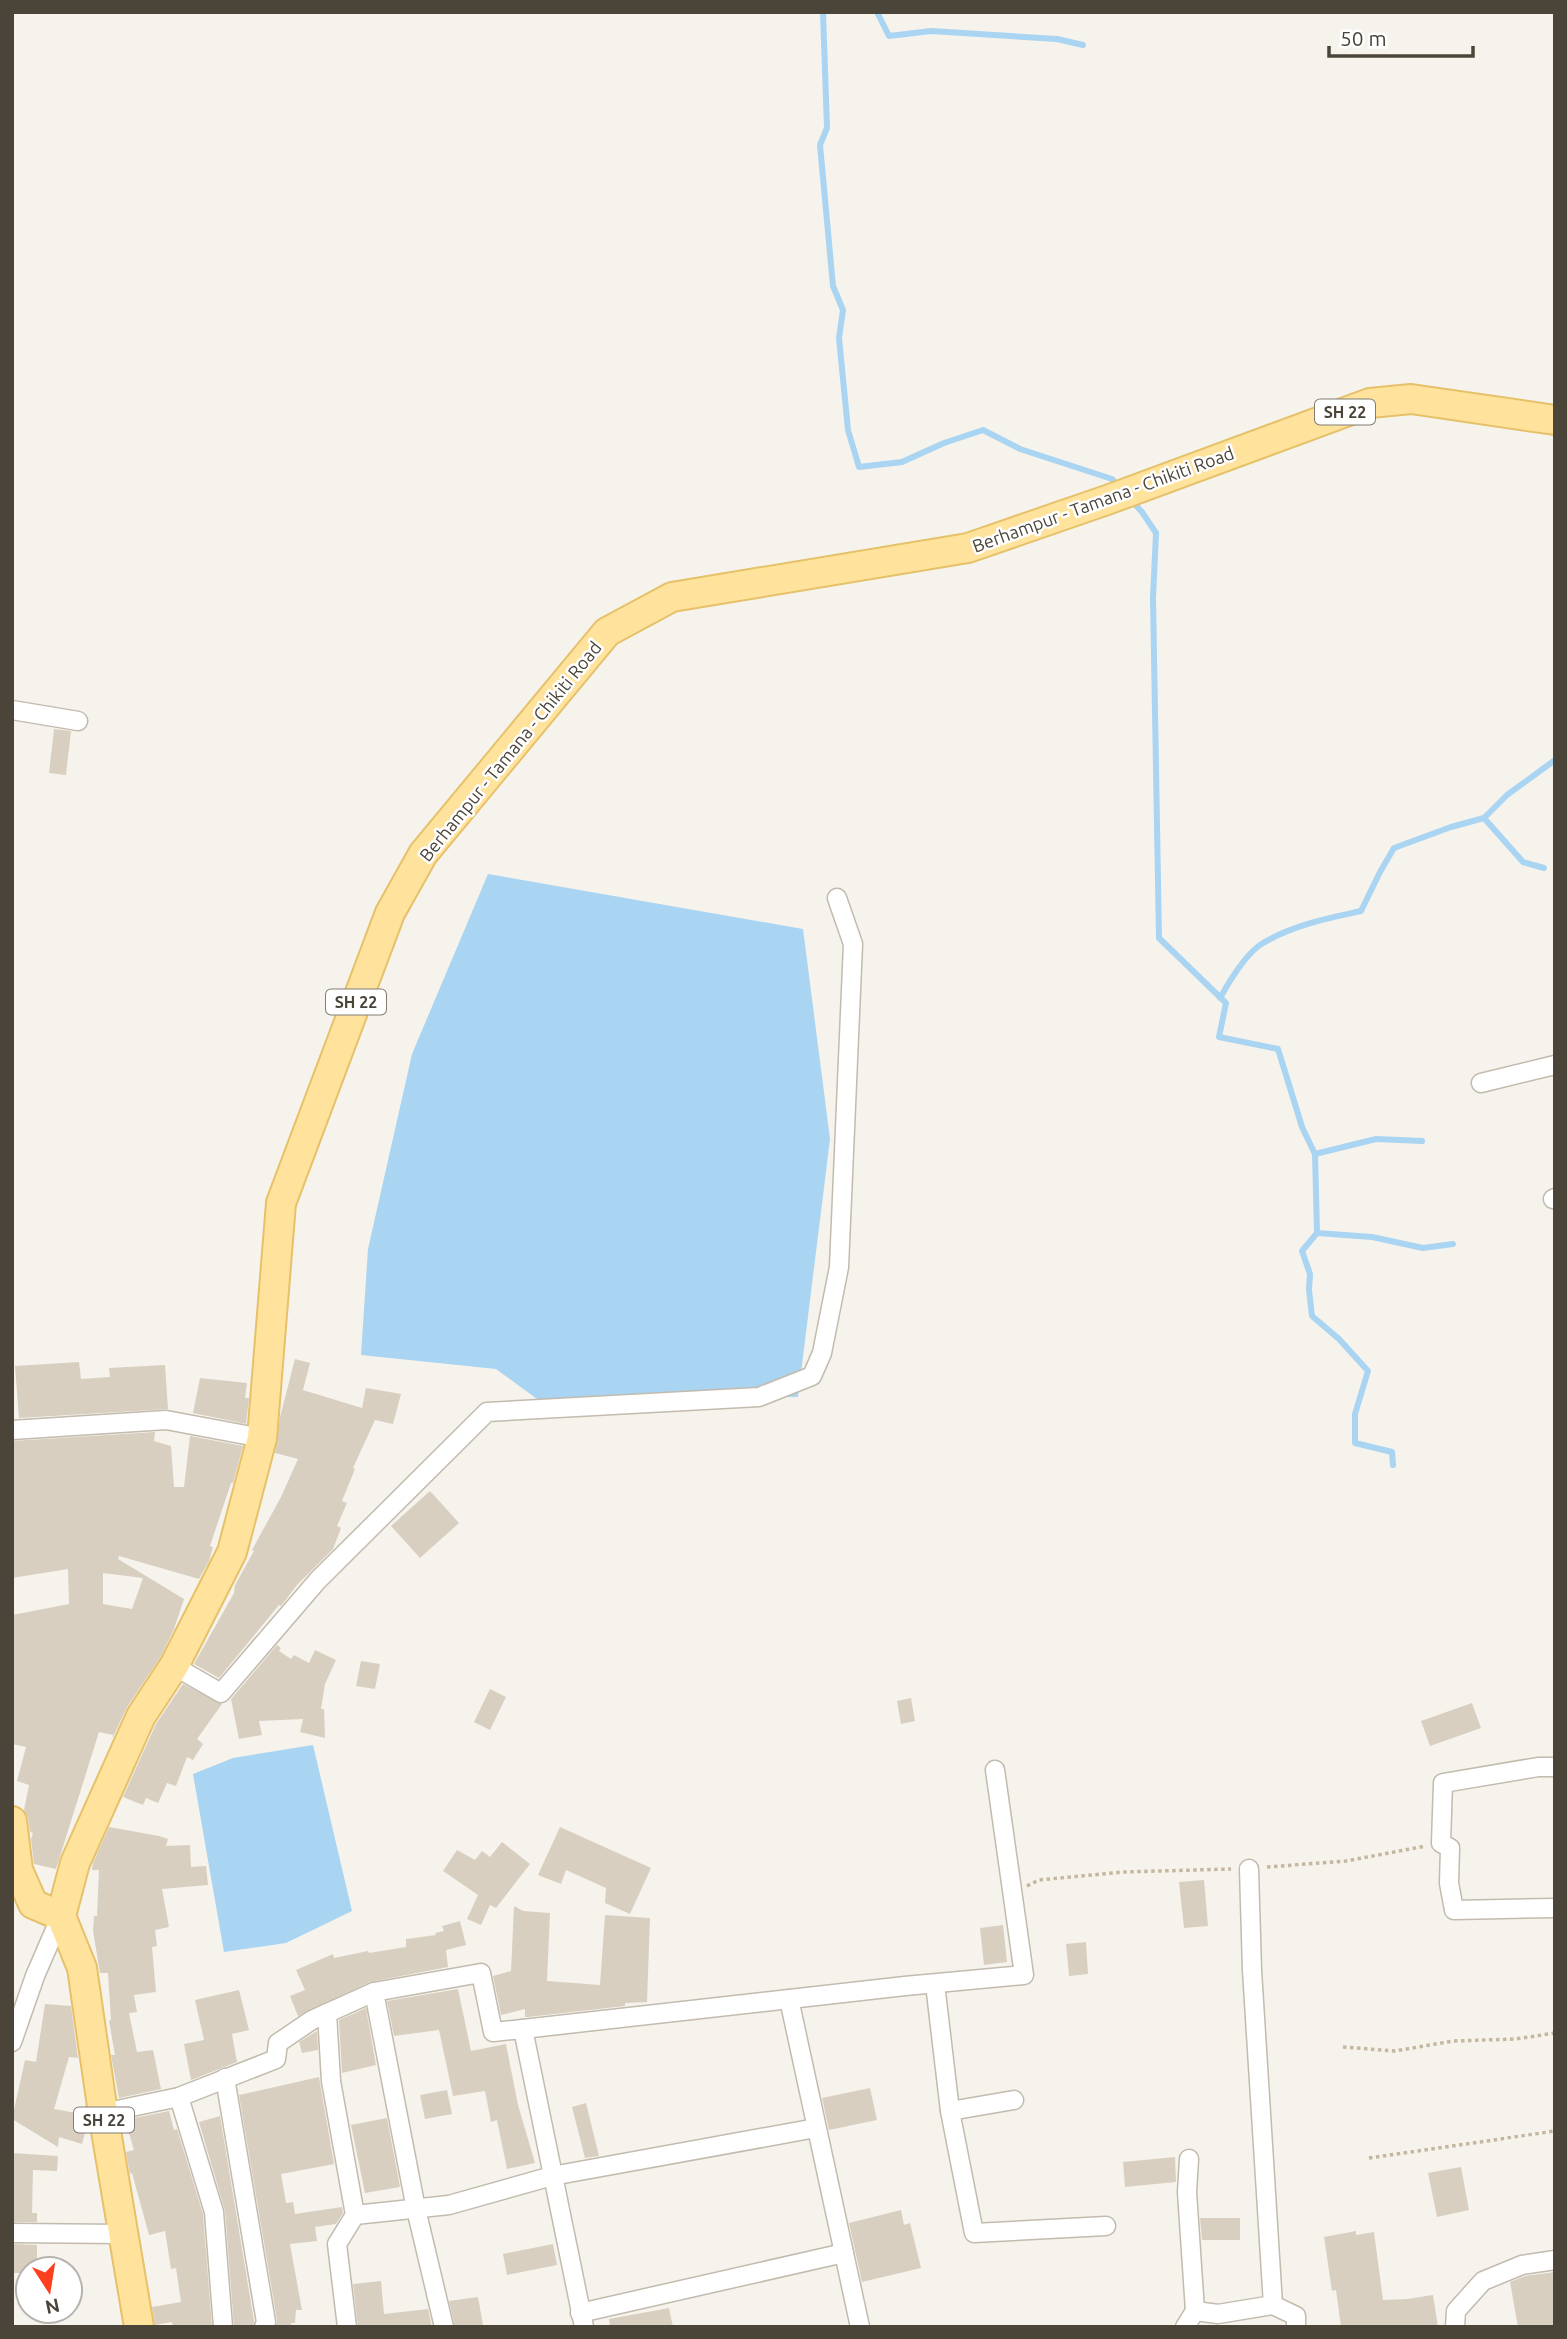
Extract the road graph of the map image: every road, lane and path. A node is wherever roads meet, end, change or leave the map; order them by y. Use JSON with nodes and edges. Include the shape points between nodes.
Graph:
{"nodes":[{"id":1,"x":1555,"y":419,"type":"edge"},
{"id":2,"x":12,"y":710,"type":"edge"},
{"id":3,"x":78,"y":721,"type":"dead end"},
{"id":4,"x":836,"y":898,"type":"dead end"},
{"id":5,"x":1555,"y":1065,"type":"edge"},
{"id":6,"x":1481,"y":1083,"type":"dead end"},
{"id":7,"x":12,"y":1430,"type":"edge"},
{"id":8,"x":262,"y":1438,"type":"junction"},
{"id":9,"x":174,"y":1666,"type":"junction"},
{"id":10,"x":1555,"y":1767,"type":"edge"},
{"id":11,"x":995,"y":1770,"type":"dead end"},
{"id":12,"x":12,"y":1821,"type":"edge"},
{"id":13,"x":1441,"y":1843,"type":"junction"},
{"id":14,"x":1249,"y":1869,"type":"junction"},
{"id":15,"x":1013,"y":1893,"type":"junction"},
{"id":16,"x":1555,"y":1908,"type":"edge"},
{"id":17,"x":61,"y":1916,"type":"junction"},
{"id":18,"x":935,"y":1984,"type":"junction"},
{"id":19,"x":374,"y":1992,"type":"junction"},
{"id":20,"x":789,"y":2000,"type":"junction"},
{"id":21,"x":327,"y":2013,"type":"junction"},
{"id":22,"x":523,"y":2029,"type":"junction"},
{"id":23,"x":1555,"y":2033,"type":"edge"},
{"id":24,"x":12,"y":2042,"type":"edge"},
{"id":25,"x":1343,"y":2048,"type":"dead end"},
{"id":26,"x":225,"y":2078,"type":"junction"},
{"id":27,"x":178,"y":2097,"type":"junction"},
{"id":28,"x":1014,"y":2100,"type":"dead end"},
{"id":29,"x":950,"y":2111,"type":"junction"},
{"id":30,"x":103,"y":2113,"type":"junction"},
{"id":31,"x":817,"y":2128,"type":"junction"},
{"id":32,"x":1555,"y":2131,"type":"edge"},
{"id":33,"x":1369,"y":2158,"type":"dead end"},
{"id":34,"x":1189,"y":2159,"type":"dead end"},
{"id":35,"x":552,"y":2176,"type":"junction"},
{"id":36,"x":416,"y":2209,"type":"junction"},
{"id":37,"x":355,"y":2215,"type":"junction"},
{"id":38,"x":1106,"y":2226,"type":"dead end"},
{"id":39,"x":12,"y":2234,"type":"edge"},
{"id":40,"x":122,"y":2234,"type":"junction"},
{"id":41,"x":844,"y":2253,"type":"junction"},
{"id":42,"x":1555,"y":2260,"type":"edge"},
{"id":43,"x":1273,"y":2305,"type":"junction"},
{"id":44,"x":1195,"y":2311,"type":"junction"},
{"id":45,"x":582,"y":2320,"type":"edge"},
{"id":46,"x":139,"y":2327,"type":"edge"},
{"id":47,"x":223,"y":2327,"type":"edge"},
{"id":48,"x":264,"y":2327,"type":"edge"},
{"id":49,"x":347,"y":2327,"type":"edge"},
{"id":50,"x":444,"y":2327,"type":"edge"},
{"id":51,"x":860,"y":2327,"type":"edge"},
{"id":52,"x":1185,"y":2327,"type":"edge"},
{"id":53,"x":1296,"y":2327,"type":"edge"},
{"id":54,"x":1455,"y":2327,"type":"edge"}],
"edges":[{"from":1,"to":8,"type":"main road","name":"Berhampur - Tamana - Chikiti Road","number":"SH 22","via":[[1411,399],[1370,402],[968,548],[672,597],[607,632],[423,854],[390,913],[281,1203]]},
{"from":2,"to":3,"type":"street"},
{"from":4,"to":9,"type":"street","via":[[853,944],[839,1253],[822,1353],[812,1376],[759,1397],[487,1412],[317,1580],[221,1693]]},
{"from":5,"to":6,"type":"street"},
{"from":7,"to":8,"type":"street","via":[[166,1420]]},
{"from":8,"to":9,"type":"main road","name":"Berhampur - Tamana - Chikiti Road","number":"SH 22","via":[[232,1552]]},
{"from":9,"to":17,"type":"main road","name":"Berhampur - Tamana - Chikiti Road","number":"SH 22","via":[[141,1716],[75,1863]]},
{"from":10,"to":13,"type":"street","via":[[1443,1783]]},
{"from":11,"to":15,"type":"street"},
{"from":12,"to":17,"type":"main road","via":[[18,1870],[33,1903]]},
{"from":13,"to":14,"type":"path","via":[[1346,1861]]},
{"from":13,"to":16,"type":"street","via":[[1450,1848],[1454,1910]]},
{"from":14,"to":15,"type":"path","via":[[1124,1872],[1039,1880]]},
{"from":14,"to":43,"type":"street"},
{"from":15,"to":18,"type":"street","via":[[1024,1975]]},
{"from":17,"to":24,"type":"street"},
{"from":17,"to":30,"type":"main road","number":"SH 22","via":[[82,1968]]},
{"from":18,"to":20,"type":"street"},
{"from":18,"to":29,"type":"street"},
{"from":19,"to":21,"type":"street"},
{"from":19,"to":22,"type":"street","via":[[481,1973],[492,2032]]},
{"from":19,"to":36,"type":"street"},
{"from":20,"to":22,"type":"street"},
{"from":20,"to":31,"type":"street"},
{"from":21,"to":26,"type":"street","via":[[278,2043],[276,2059]]},
{"from":21,"to":37,"type":"street","via":[[331,2081]]},
{"from":22,"to":35,"type":"street"},
{"from":23,"to":25,"type":"path","via":[[1395,2051]]},
{"from":26,"to":27,"type":"street"},
{"from":26,"to":48,"type":"street"},
{"from":27,"to":30,"type":"street"},
{"from":27,"to":47,"type":"street","via":[[214,2212]]},
{"from":28,"to":29,"type":"street"},
{"from":29,"to":38,"type":"street","via":[[974,2233]]},
{"from":30,"to":40,"type":"main road","number":"SH 22"},
{"from":31,"to":35,"type":"street"},
{"from":31,"to":41,"type":"street"},
{"from":32,"to":33,"type":"path"},
{"from":34,"to":44,"type":"street"},
{"from":35,"to":36,"type":"street","via":[[449,2205]]},
{"from":35,"to":45,"type":"street"},
{"from":36,"to":37,"type":"street"},
{"from":36,"to":50,"type":"street"},
{"from":37,"to":49,"type":"street","via":[[337,2244]]},
{"from":39,"to":40,"type":"street"},
{"from":40,"to":46,"type":"main road","number":"SH 22"},
{"from":41,"to":45,"type":"street"},
{"from":41,"to":51,"type":"street"},
{"from":42,"to":54,"type":"street","via":[[1522,2265],[1483,2281],[1456,2311]]},
{"from":43,"to":44,"type":"street","via":[[1218,2314]]},
{"from":43,"to":53,"type":"street","via":[[1296,2316]]},
{"from":44,"to":52,"type":"street"}]}
